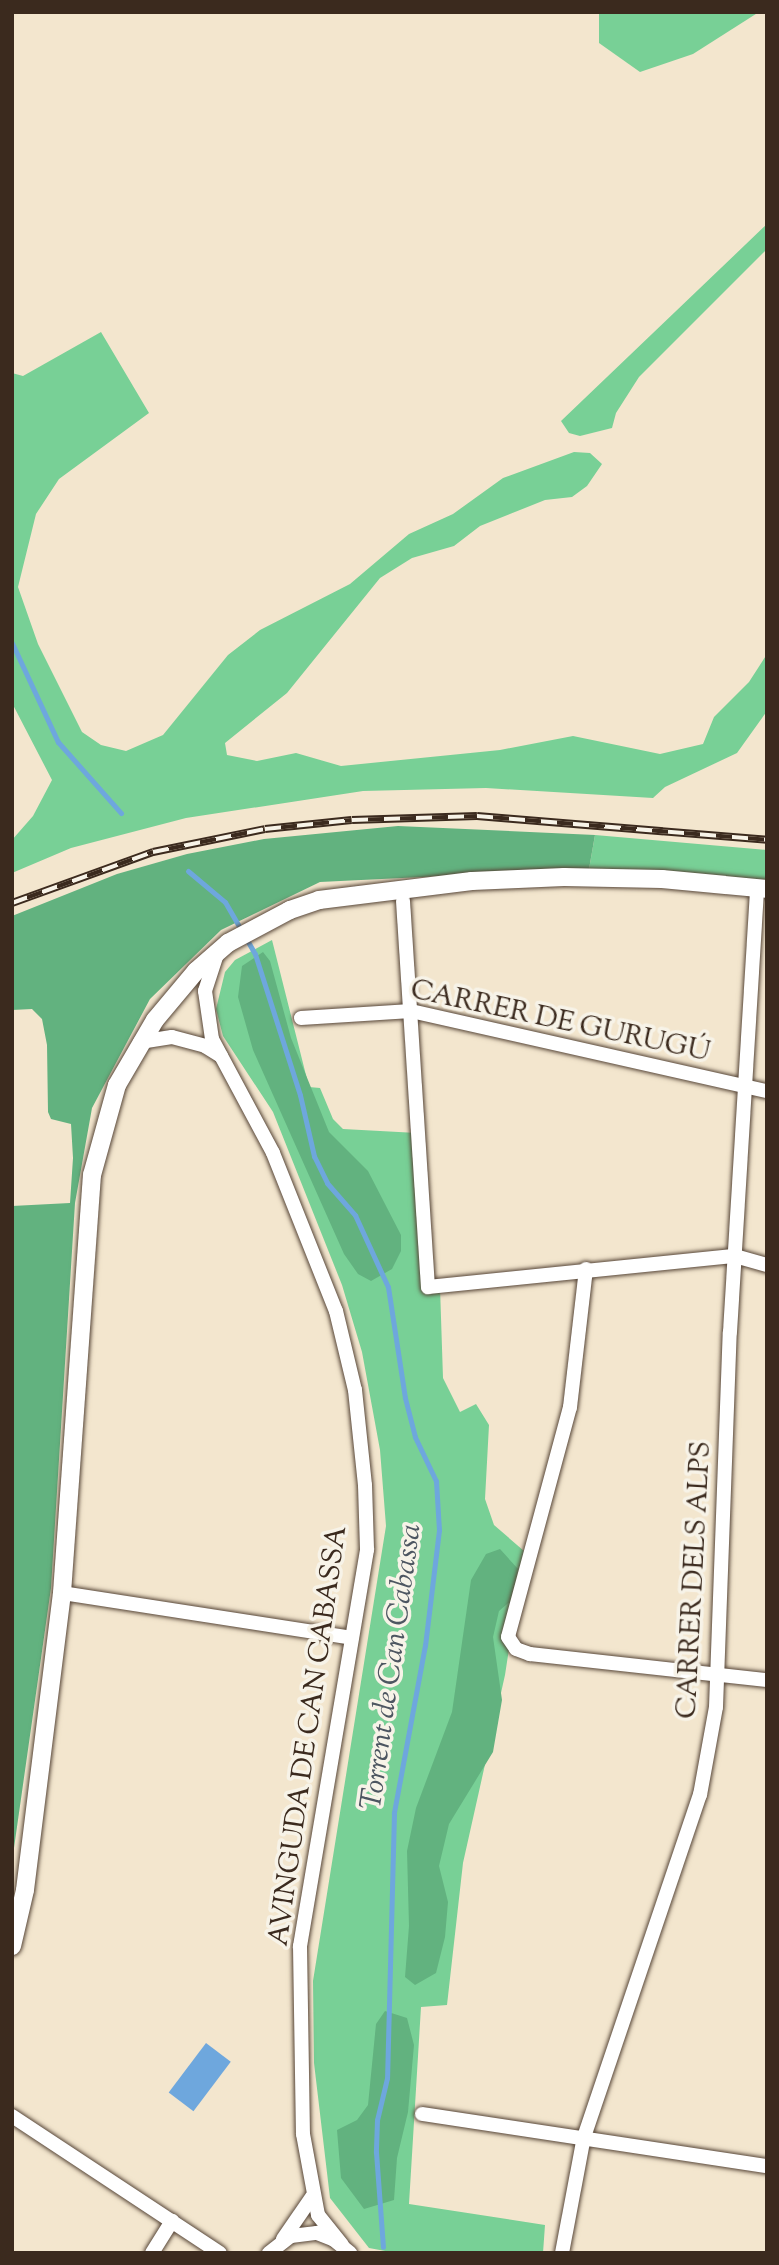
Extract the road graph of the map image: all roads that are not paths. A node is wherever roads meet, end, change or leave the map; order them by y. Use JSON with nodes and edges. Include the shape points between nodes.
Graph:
{"nodes":[{"id":1,"x":762,"y":889,"type":"edge"},
{"id":2,"x":402,"y":901,"type":"dead end"},
{"id":3,"x":223,"y":948,"type":"junction"},
{"id":4,"x":751,"y":989,"type":"junction"},
{"id":5,"x":767,"y":990,"type":"edge"},
{"id":6,"x":411,"y":1011,"type":"junction"},
{"id":7,"x":301,"y":1018,"type":"dead end"},
{"id":8,"x":140,"y":1042,"type":"junction"},
{"id":9,"x":222,"y":1056,"type":"junction"},
{"id":10,"x":745,"y":1086,"type":"junction"},
{"id":11,"x":767,"y":1091,"type":"edge"},
{"id":12,"x":735,"y":1256,"type":"junction"},
{"id":13,"x":767,"y":1265,"type":"edge"},
{"id":14,"x":586,"y":1269,"type":"junction"},
{"id":15,"x":62,"y":1592,"type":"junction"},
{"id":16,"x":352,"y":1638,"type":"junction"},
{"id":17,"x":718,"y":1674,"type":"junction"},
{"id":18,"x":767,"y":1680,"type":"edge"},
{"id":19,"x":12,"y":1946,"type":"edge"},
{"id":20,"x":422,"y":2114,"type":"dead end"},
{"id":21,"x":12,"y":2116,"type":"edge"},
{"id":22,"x":584,"y":2137,"type":"junction"},
{"id":23,"x":767,"y":2166,"type":"edge"},
{"id":24,"x":312,"y":2197,"type":"junction"},
{"id":25,"x":172,"y":2221,"type":"junction"},
{"id":26,"x":274,"y":2248,"type":"edge"},
{"id":27,"x":346,"y":2249,"type":"edge"},
{"id":28,"x":152,"y":2253,"type":"edge"},
{"id":29,"x":220,"y":2253,"type":"edge"},
{"id":30,"x":562,"y":2253,"type":"edge"}],
"edges":[{"from":1,"to":3,"type":"street","via":[[662,879],[472,881],[319,900],[266,921]]},
{"from":1,"to":4,"type":"street","name":"CARRER DELS ALPS"},
{"from":2,"to":6,"type":"street"},
{"from":3,"to":8,"type":"street","via":[[186,982]]},
{"from":3,"to":9,"type":"street","name":"AVINGUDA DE CAN CABASSA","via":[[205,990],[212,1039]]},
{"from":4,"to":5,"type":"street"},
{"from":4,"to":10,"type":"street","name":"CARRER DELS ALPS"},
{"from":6,"to":7,"type":"street","name":"CARRER DE GURUGÚ"},
{"from":6,"to":10,"type":"street","name":"CARRER DE GURUGÚ"},
{"from":6,"to":14,"type":"street","via":[[428,1287]]},
{"from":8,"to":9,"type":"street","via":[[172,1037]]},
{"from":8,"to":15,"type":"street","via":[[117,1085],[92,1175]]},
{"from":9,"to":16,"type":"street","name":"AVINGUDA DE CAN CABASSA","via":[[273,1153],[304,1226],[336,1311],[355,1390],[367,1550]]},
{"from":10,"to":11,"type":"street","name":"CARRER DE GURUGÚ"},
{"from":10,"to":12,"type":"street","name":"CARRER DELS ALPS"},
{"from":12,"to":13,"type":"street"},
{"from":12,"to":14,"type":"street"},
{"from":12,"to":17,"type":"street","name":"CARRER DELS ALPS"},
{"from":14,"to":17,"type":"street","via":[[570,1408],[509,1630],[512,1645],[530,1654]]},
{"from":15,"to":16,"type":"street"},
{"from":15,"to":19,"type":"street","via":[[25,1890]]},
{"from":16,"to":24,"type":"street","name":"AVINGUDA DE CAN CABASSA","via":[[300,1946],[303,2134]]},
{"from":17,"to":18,"type":"street"},
{"from":17,"to":22,"type":"street","name":"CARRER DELS ALPS","via":[[699,1795]]},
{"from":20,"to":22,"type":"street"},
{"from":21,"to":25,"type":"street"},
{"from":22,"to":23,"type":"street"},
{"from":22,"to":30,"type":"street","name":"CARRER DELS ALPS"},
{"from":24,"to":26,"type":"street"},
{"from":24,"to":27,"type":"street","name":"AVINGUDA DE CAN CABASSA","via":[[318,2215]]},
{"from":25,"to":28,"type":"street"},
{"from":25,"to":29,"type":"street"},
{"from":26,"to":27,"type":"street","via":[[301,2234],[317,2233]]}]}
